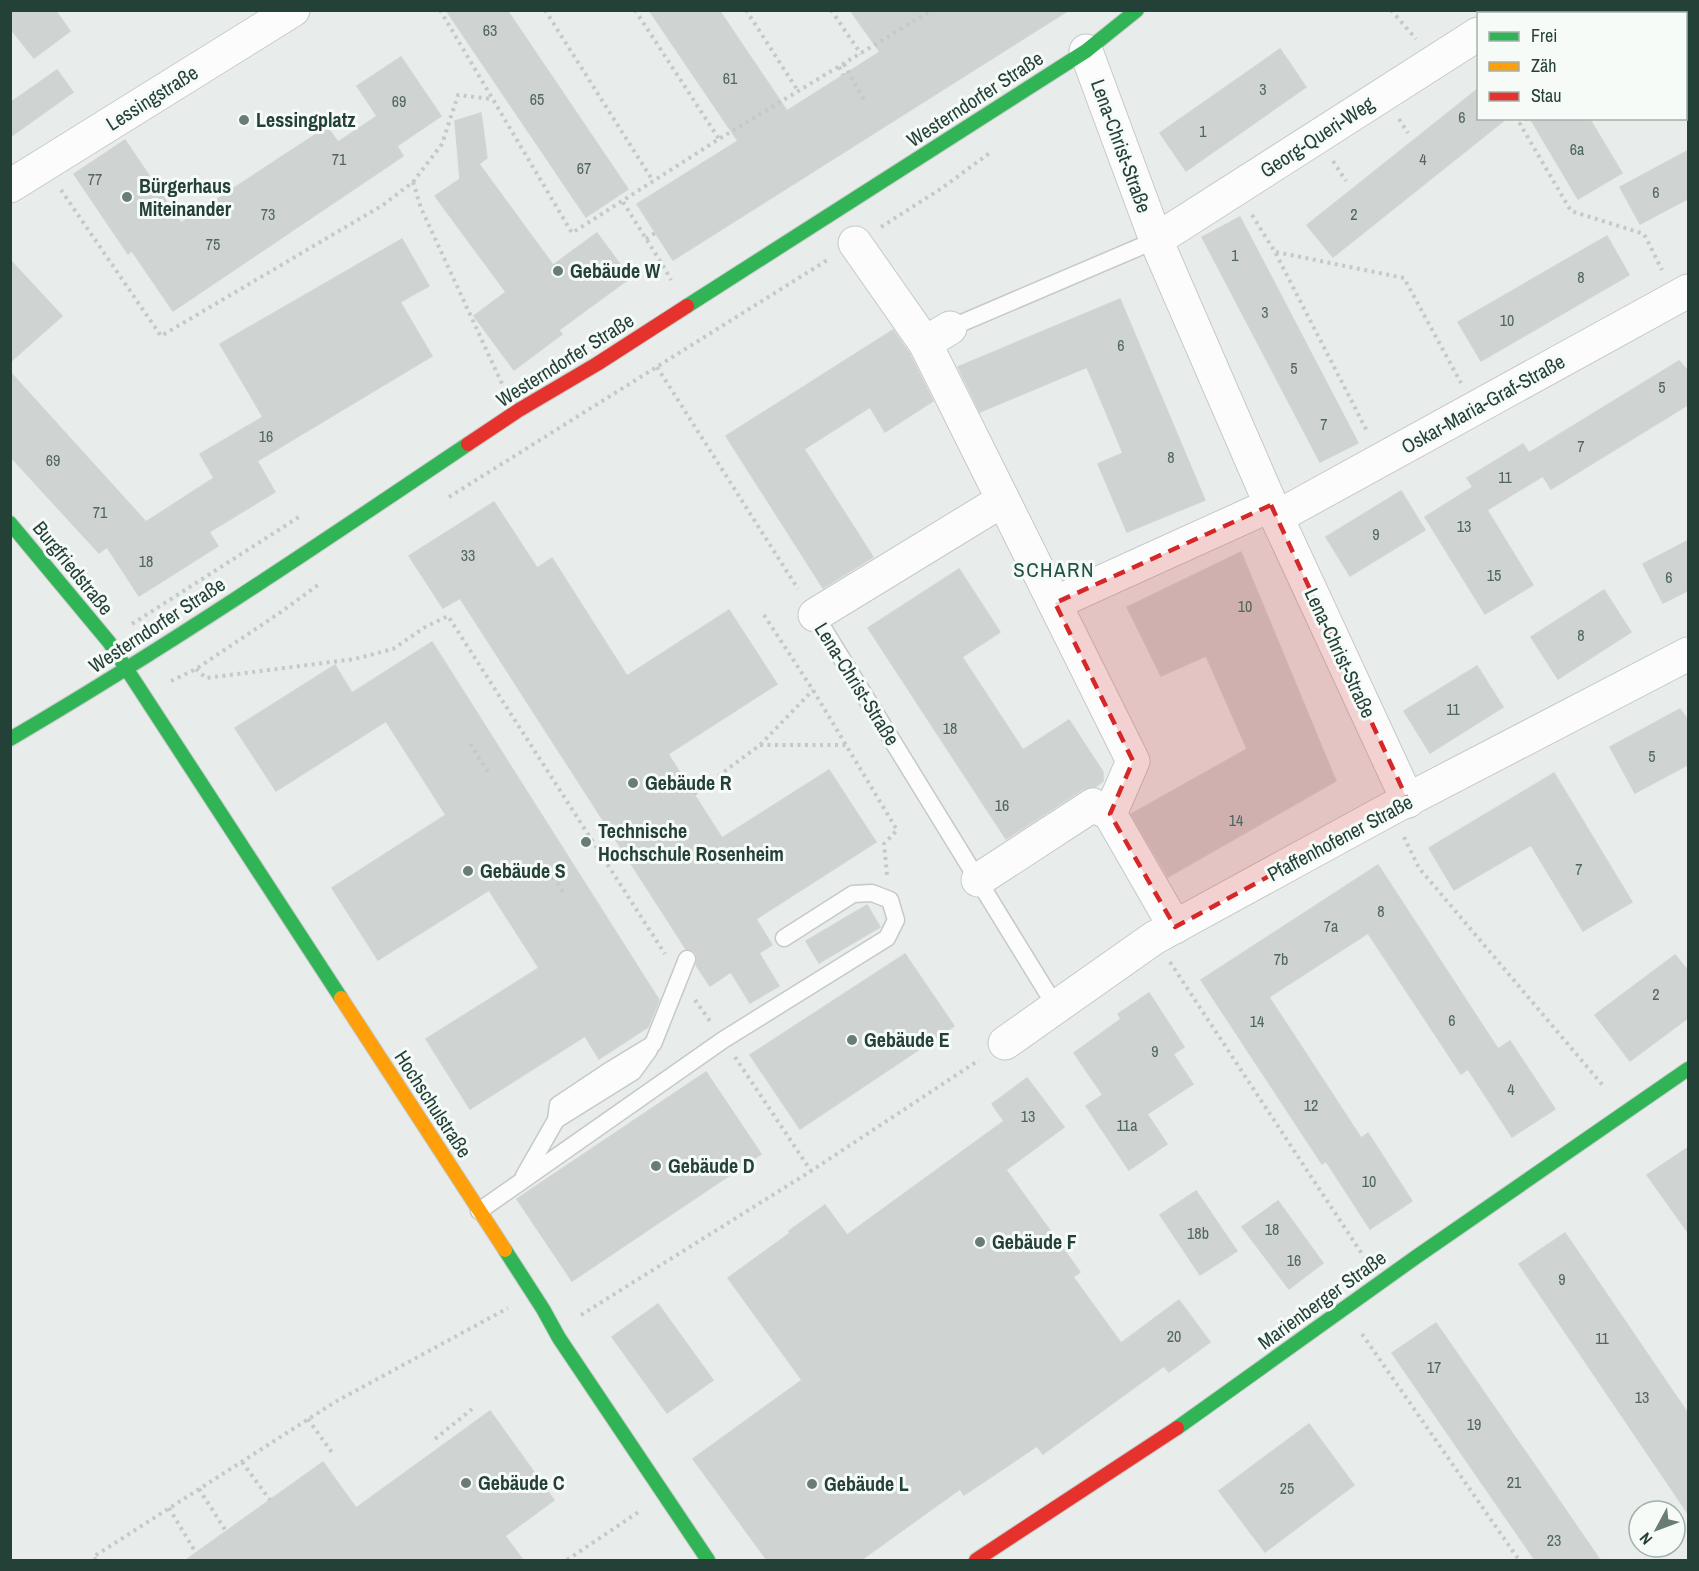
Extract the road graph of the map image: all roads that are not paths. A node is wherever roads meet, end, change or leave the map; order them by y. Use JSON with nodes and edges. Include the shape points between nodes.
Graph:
{"nodes":[{"id":1,"x":293,"y":10,"type":"edge"},
{"id":2,"x":1137,"y":10,"type":"edge"},
{"id":3,"x":1477,"y":35,"type":"edge"},
{"id":4,"x":1086,"y":51,"type":"junction"},
{"id":5,"x":10,"y":186,"type":"edge"},
{"id":6,"x":1156,"y":240,"type":"junction"},
{"id":7,"x":855,"y":243,"type":"road end"},
{"id":8,"x":1682,"y":294,"type":"edge"},
{"id":9,"x":937,"y":335,"type":"junction"},
{"id":10,"x":1004,"y":500,"type":"junction"},
{"id":11,"x":1274,"y":511,"type":"junction"},
{"id":12,"x":10,"y":523,"type":"edge"},
{"id":13,"x":1055,"y":603,"type":"junction"},
{"id":14,"x":814,"y":615,"type":"joint"},
{"id":15,"x":1689,"y":654,"type":"edge"},
{"id":16,"x":127,"y":668,"type":"junction"},
{"id":17,"x":10,"y":739,"type":"edge"},
{"id":18,"x":1399,"y":805,"type":"junction"},
{"id":19,"x":1110,"y":814,"type":"junction"},
{"id":20,"x":978,"y":880,"type":"junction"},
{"id":21,"x":1165,"y":932,"type":"junction"},
{"id":22,"x":784,"y":938,"type":"dead end"},
{"id":23,"x":687,"y":959,"type":"dead end"},
{"id":24,"x":1056,"y":1007,"type":"junction"},
{"id":25,"x":1005,"y":1043,"type":"road end"},
{"id":26,"x":1689,"y":1069,"type":"edge"},
{"id":27,"x":521,"y":1181,"type":"junction"},
{"id":28,"x":479,"y":1211,"type":"junction"},
{"id":29,"x":708,"y":1560,"type":"edge"},
{"id":30,"x":976,"y":1560,"type":"edge"}],
"edges":[{"from":1,"to":5,"type":"street","name":"Lessingstraße"},
{"from":2,"to":4,"type":"street","name":"Westerndorfer Straße"},
{"from":3,"to":6,"type":"street","name":"Georg-Queri-Weg"},
{"from":4,"to":6,"type":"street","name":"Lena-Christ-Straße"},
{"from":4,"to":16,"type":"street","name":"Westerndorfer Straße","via":[[519,410]]},
{"from":6,"to":9,"type":"lane"},
{"from":6,"to":11,"type":"street","name":"Lena-Christ-Straße"},
{"from":7,"to":9,"type":"street"},
{"from":8,"to":11,"type":"street","name":"Oskar-Maria-Graf-Straße","via":[[1382,460]]},
{"from":9,"to":10,"type":"street"},
{"from":10,"to":13,"type":"street"},
{"from":10,"to":14,"type":"street","name":"Lena-Christ-Straße"},
{"from":11,"to":13,"type":"street"},
{"from":11,"to":18,"type":"street","name":"Lena-Christ-Straße"},
{"from":12,"to":16,"type":"street","name":"Burgfriedstraße"},
{"from":13,"to":19,"type":"street","via":[[1133,761]]},
{"from":14,"to":20,"type":"lane","name":"Lena-Christ-Straße"},
{"from":15,"to":18,"type":"street","name":"Pfaffenhofener Straße"},
{"from":16,"to":17,"type":"street","name":"Westerndorfer Straße"},
{"from":16,"to":28,"type":"street","name":"Hochschulstraße"},
{"from":18,"to":21,"type":"street","name":"Pfaffenhofener Straße"},
{"from":19,"to":20,"type":"street","via":[[1092,805]]},
{"from":19,"to":21,"type":"street"},
{"from":20,"to":24,"type":"lane","name":"Lena-Christ-Straße"},
{"from":21,"to":24,"type":"street","name":"Pfaffenhofener Straße"},
{"from":22,"to":27,"type":"lane","via":[[853,894],[872,893],[890,900],[896,920],[886,938],[723,1040]]},
{"from":23,"to":27,"type":"lane","via":[[653,1044],[558,1105],[556,1120]]},
{"from":24,"to":25,"type":"street","name":"Pfaffenhofener Straße"},
{"from":26,"to":30,"type":"street","name":"Marienberger Straße","via":[[1172,1432]]},
{"from":27,"to":28,"type":"lane"},
{"from":28,"to":29,"type":"street","name":"Hochschulstraße"}]}
